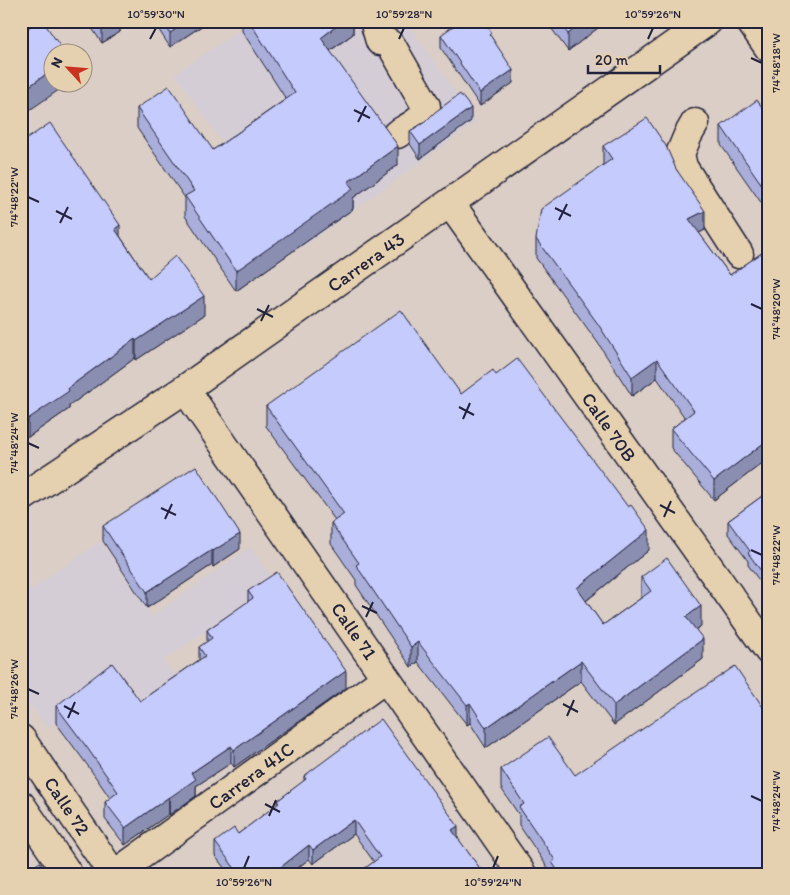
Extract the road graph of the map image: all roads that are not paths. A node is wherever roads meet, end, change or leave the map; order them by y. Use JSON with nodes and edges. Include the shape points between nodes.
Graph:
{"nodes":[{"id":1,"x":708,"y":21,"type":"edge"},
{"id":2,"x":750,"y":21,"type":"edge"},
{"id":3,"x":377,"y":31,"type":"edge"},
{"id":4,"x":769,"y":48,"type":"edge"},
{"id":5,"x":695,"y":123,"type":"dead end"},
{"id":6,"x":397,"y":134,"type":"dead end"},
{"id":7,"x":450,"y":203,"type":"junction"},
{"id":8,"x":739,"y":254,"type":"dead end"},
{"id":9,"x":185,"y":389,"type":"junction"},
{"id":10,"x":21,"y":498,"type":"edge"},
{"id":11,"x":769,"y":651,"type":"edge"},
{"id":12,"x":386,"y":678,"type":"junction"},
{"id":13,"x":21,"y":739,"type":"edge"},
{"id":14,"x":21,"y":804,"type":"edge"},
{"id":15,"x":68,"y":874,"type":"edge"},
{"id":16,"x":114,"y":874,"type":"edge"},
{"id":17,"x":522,"y":874,"type":"edge"}],
"edges":[{"from":1,"to":7,"type":"street","name":"Carrera 43"},
{"from":2,"to":4,"type":"street"},
{"from":3,"to":6,"type":"street","via":[[391,45],[426,106],[422,118]]},
{"from":5,"to":8,"type":"street","via":[[680,154],[683,167]]},
{"from":7,"to":9,"type":"street","name":"Carrera 43"},
{"from":7,"to":11,"type":"street","name":"Calle 70B"},
{"from":9,"to":10,"type":"street","name":"Carrera 43"},
{"from":9,"to":12,"type":"street","name":"Calle 71"},
{"from":12,"to":16,"type":"street","name":"Carrera 41C"},
{"from":12,"to":17,"type":"street","name":"Calle 71"},
{"from":13,"to":16,"type":"street","name":"Calle 72"},
{"from":14,"to":15,"type":"street","name":"Calle 72"}]}
